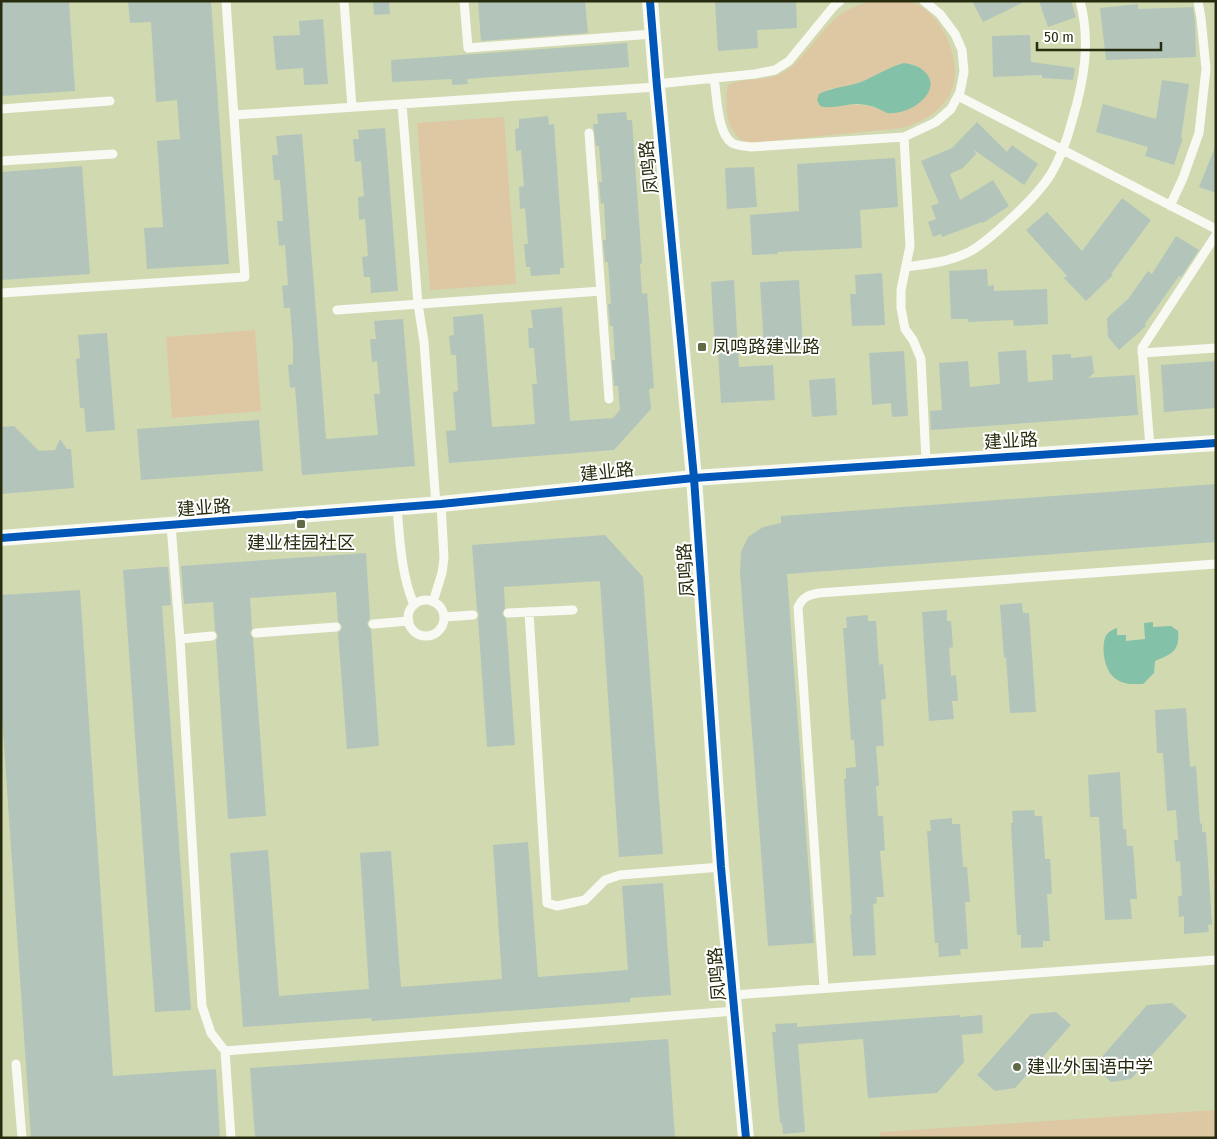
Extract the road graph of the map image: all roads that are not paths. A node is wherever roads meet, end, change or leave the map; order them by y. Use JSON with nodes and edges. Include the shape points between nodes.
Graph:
{"nodes":[{"id":1,"x":226,"y":1,"type":"edge"},
{"id":2,"x":344,"y":1,"type":"edge"},
{"id":3,"x":464,"y":1,"type":"edge"},
{"id":4,"x":650,"y":1,"type":"edge"},
{"id":5,"x":840,"y":1,"type":"edge"},
{"id":6,"x":1080,"y":1,"type":"edge"},
{"id":7,"x":1198,"y":1,"type":"edge"},
{"id":8,"x":926,"y":2,"type":"edge"},
{"id":9,"x":653,"y":34,"type":"junction"},
{"id":10,"x":714,"y":78,"type":"junction"},
{"id":11,"x":657,"y":86,"type":"junction"},
{"id":12,"x":958,"y":96,"type":"junction"},
{"id":13,"x":110,"y":101,"type":"dead end"},
{"id":14,"x":402,"y":104,"type":"junction"},
{"id":15,"x":1,"y":108,"type":"edge"},
{"id":16,"x":352,"y":108,"type":"junction"},
{"id":17,"x":234,"y":116,"type":"junction"},
{"id":18,"x":589,"y":133,"type":"dead end"},
{"id":19,"x":904,"y":137,"type":"junction"},
{"id":20,"x":1063,"y":151,"type":"junction"},
{"id":21,"x":113,"y":154,"type":"dead end"},
{"id":22,"x":1,"y":162,"type":"edge"},
{"id":23,"x":1170,"y":206,"type":"junction"},
{"id":24,"x":1216,"y":229,"type":"edge"},
{"id":25,"x":1216,"y":235,"type":"edge"},
{"id":26,"x":906,"y":266,"type":"junction"},
{"id":27,"x":601,"y":291,"type":"junction"},
{"id":28,"x":1,"y":293,"type":"edge"},
{"id":29,"x":418,"y":304,"type":"junction"},
{"id":30,"x":337,"y":310,"type":"dead end"},
{"id":31,"x":1216,"y":348,"type":"edge"},
{"id":32,"x":1142,"y":353,"type":"junction"},
{"id":33,"x":609,"y":399,"type":"dead end"},
{"id":34,"x":1216,"y":443,"type":"edge"},
{"id":35,"x":1150,"y":447,"type":"junction"},
{"id":36,"x":926,"y":461,"type":"junction"},
{"id":37,"x":694,"y":478,"type":"junction"},
{"id":38,"x":438,"y":504,"type":"junction"},
{"id":39,"x":397,"y":508,"type":"junction"},
{"id":40,"x":171,"y":525,"type":"junction"},
{"id":41,"x":1,"y":538,"type":"edge"},
{"id":42,"x":1216,"y":564,"type":"edge"},
{"id":43,"x":433,"y":602,"type":"junction"},
{"id":44,"x":414,"y":605,"type":"junction"},
{"id":45,"x":573,"y":610,"type":"dead end"},
{"id":46,"x":528,"y":612,"type":"junction"},
{"id":47,"x":508,"y":613,"type":"dead end"},
{"id":48,"x":473,"y":615,"type":"dead end"},
{"id":49,"x":444,"y":617,"type":"junction"},
{"id":50,"x":409,"y":621,"type":"junction"},
{"id":51,"x":373,"y":624,"type":"dead end"},
{"id":52,"x":336,"y":627,"type":"dead end"},
{"id":53,"x":256,"y":633,"type":"dead end"},
{"id":54,"x":212,"y":636,"type":"dead end"},
{"id":55,"x":180,"y":639,"type":"junction"},
{"id":56,"x":721,"y":867,"type":"junction"},
{"id":57,"x":1216,"y":960,"type":"edge"},
{"id":58,"x":824,"y":988,"type":"junction"},
{"id":59,"x":735,"y":1003,"type":"junction"},
{"id":60,"x":225,"y":1051,"type":"junction"},
{"id":61,"x":16,"y":1064,"type":"dead end"},
{"id":62,"x":22,"y":1138,"type":"edge"},
{"id":63,"x":231,"y":1138,"type":"edge"},
{"id":64,"x":746,"y":1138,"type":"edge"}],
"edges":[{"from":1,"to":17,"type":"lane"},
{"from":2,"to":16,"type":"lane"},
{"from":3,"to":9,"type":"lane","via":[[468,48]]},
{"from":4,"to":9,"type":"street","name":"凤鸣路"},
{"from":5,"to":10,"type":"lane","via":[[789,60],[775,70]]},
{"from":6,"to":20,"type":"lane","via":[[1087,53],[1082,89]]},
{"from":7,"to":23,"type":"lane","via":[[1206,69],[1199,133]]},
{"from":8,"to":12,"type":"lane","via":[[955,34],[962,50],[964,72]]},
{"from":9,"to":11,"type":"street","name":"凤鸣路"},
{"from":10,"to":11,"type":"lane"},
{"from":10,"to":19,"type":"lane","via":[[720,123],[725,136],[733,144],[751,146]]},
{"from":11,"to":14,"type":"lane"},
{"from":11,"to":37,"type":"street","name":"凤鸣路"},
{"from":12,"to":19,"type":"lane","via":[[951,109],[936,122]]},
{"from":12,"to":20,"type":"lane"},
{"from":13,"to":15,"type":"lane"},
{"from":14,"to":16,"type":"lane"},
{"from":14,"to":29,"type":"lane"},
{"from":16,"to":17,"type":"lane"},
{"from":17,"to":28,"type":"lane","via":[[245,277]]},
{"from":18,"to":27,"type":"lane"},
{"from":19,"to":26,"type":"lane","via":[[910,246]]},
{"from":20,"to":23,"type":"lane"},
{"from":20,"to":26,"type":"lane","via":[[1050,175],[1026,205],[991,237],[953,259]]},
{"from":21,"to":22,"type":"lane"},
{"from":23,"to":24,"type":"lane"},
{"from":25,"to":32,"type":"lane","via":[[1142,348]]},
{"from":26,"to":36,"type":"lane","via":[[901,308],[905,329],[920,359]]},
{"from":27,"to":29,"type":"lane"},
{"from":27,"to":33,"type":"lane"},
{"from":29,"to":30,"type":"lane"},
{"from":29,"to":38,"type":"lane"},
{"from":31,"to":32,"type":"lane"},
{"from":32,"to":35,"type":"lane"},
{"from":34,"to":35,"type":"street","name":"建业路"},
{"from":35,"to":36,"type":"street","name":"建业路"},
{"from":36,"to":37,"type":"street","name":"建业路"},
{"from":37,"to":38,"type":"street","name":"建业路"},
{"from":37,"to":56,"type":"street","name":"凤鸣路"},
{"from":38,"to":39,"type":"street","name":"建业路"},
{"from":38,"to":43,"type":"lane","via":[[444,558]]},
{"from":39,"to":40,"type":"street","name":"建业路"},
{"from":39,"to":44,"type":"lane","via":[[402,568]]},
{"from":40,"to":41,"type":"street","name":"建业路"},
{"from":40,"to":55,"type":"lane"},
{"from":42,"to":58,"type":"lane","via":[[819,593],[802,599],[798,607]]},
{"from":43,"to":44,"type":"lane","via":[[426,600]]},
{"from":43,"to":49,"type":"lane"},
{"from":44,"to":50,"type":"lane"},
{"from":45,"to":46,"type":"lane"},
{"from":46,"to":47,"type":"lane"},
{"from":46,"to":56,"type":"lane","via":[[547,903],[557,906],[585,900],[605,880],[620,875]]},
{"from":48,"to":49,"type":"lane"},
{"from":49,"to":50,"type":"lane","via":[[440,630],[428,636],[417,634]]},
{"from":50,"to":51,"type":"lane"},
{"from":52,"to":53,"type":"lane"},
{"from":54,"to":55,"type":"lane"},
{"from":55,"to":60,"type":"lane","via":[[202,1006],[211,1033]]},
{"from":56,"to":59,"type":"street","name":"凤鸣路"},
{"from":57,"to":58,"type":"lane"},
{"from":58,"to":59,"type":"lane"},
{"from":59,"to":60,"type":"lane"},
{"from":59,"to":64,"type":"street","name":"凤鸣路"},
{"from":60,"to":63,"type":"lane"},
{"from":61,"to":62,"type":"lane"}]}
